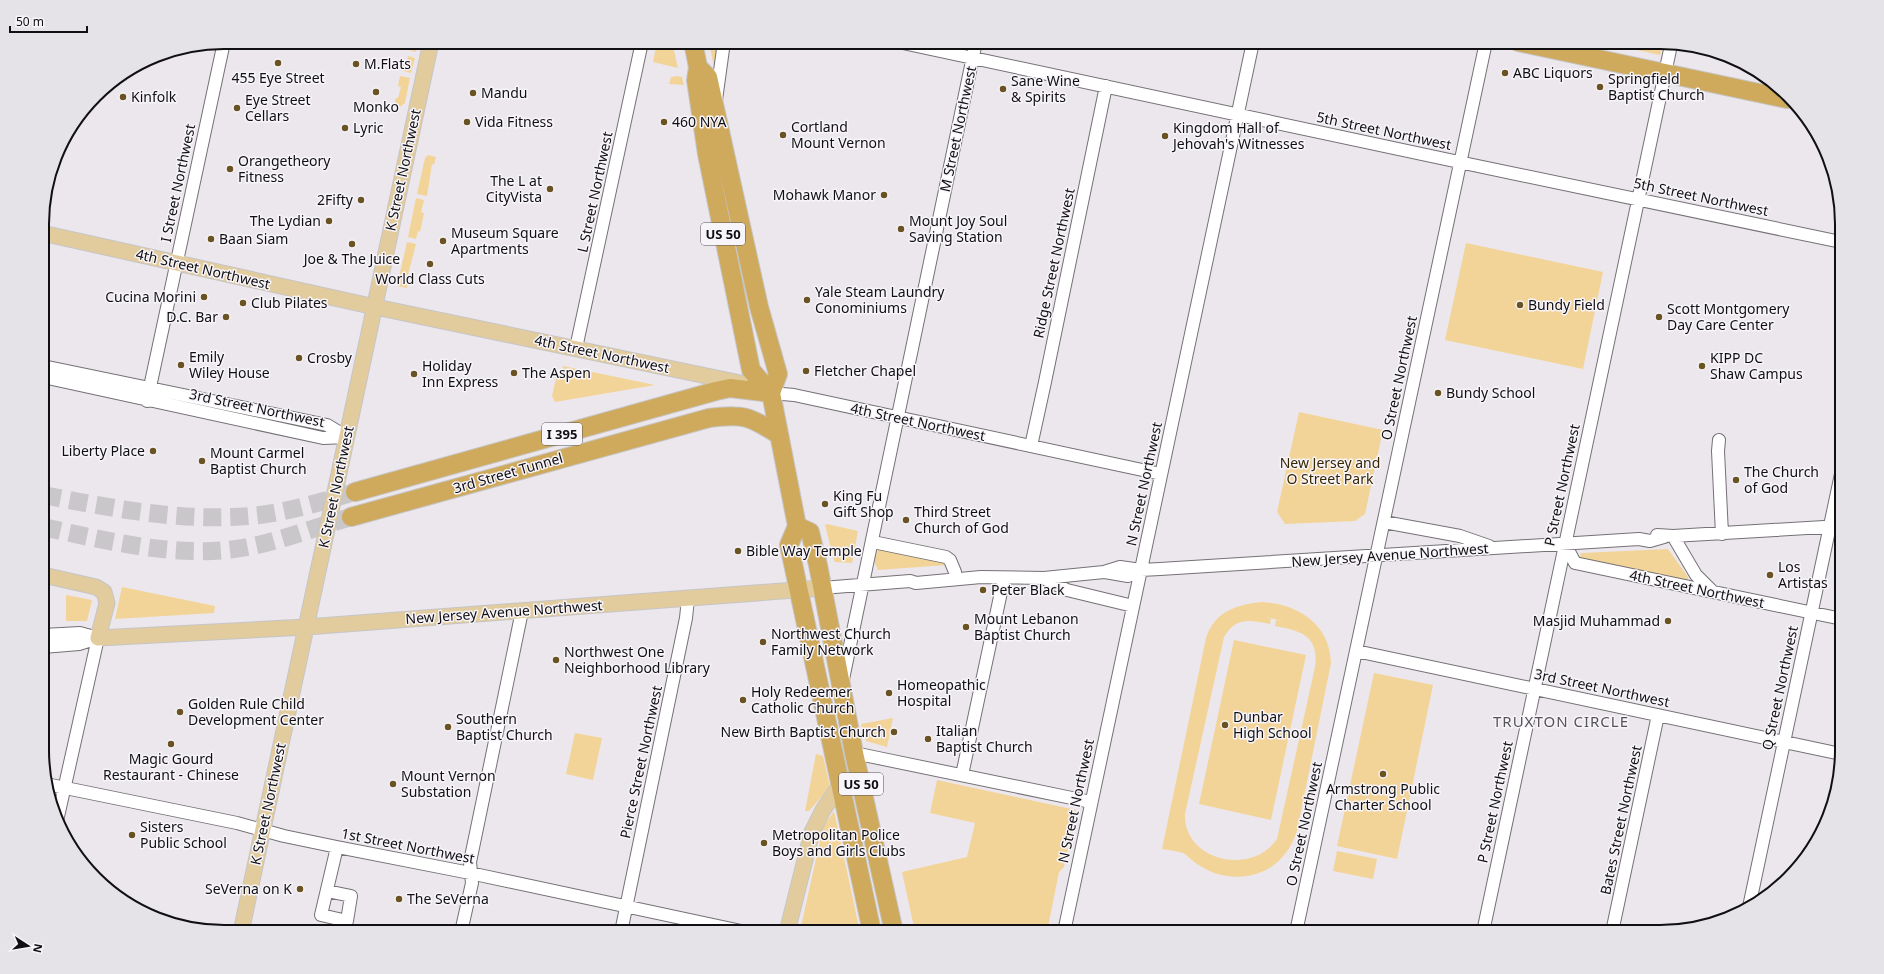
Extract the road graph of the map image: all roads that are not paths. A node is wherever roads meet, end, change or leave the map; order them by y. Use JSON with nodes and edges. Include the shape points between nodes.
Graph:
{"nodes":[{"id":1,"x":222,"y":49,"type":"edge"},
{"id":2,"x":429,"y":49,"type":"edge"},
{"id":3,"x":640,"y":49,"type":"edge"},
{"id":4,"x":694,"y":49,"type":"edge"},
{"id":5,"x":723,"y":49,"type":"edge"},
{"id":6,"x":931,"y":49,"type":"edge"},
{"id":7,"x":975,"y":49,"type":"edge"},
{"id":8,"x":1252,"y":49,"type":"edge"},
{"id":9,"x":1484,"y":49,"type":"edge"},
{"id":10,"x":1551,"y":49,"type":"edge"},
{"id":11,"x":1670,"y":49,"type":"edge"},
{"id":12,"x":973,"y":58,"type":"junction"},
{"id":13,"x":698,"y":67,"type":"junction"},
{"id":14,"x":1665,"y":73,"type":"junction"},
{"id":15,"x":1106,"y":86,"type":"junction"},
{"id":16,"x":1782,"y":98,"type":"edge"},
{"id":17,"x":715,"y":105,"type":"junction"},
{"id":18,"x":1238,"y":114,"type":"junction"},
{"id":19,"x":1460,"y":163,"type":"junction"},
{"id":20,"x":1638,"y":200,"type":"junction"},
{"id":21,"x":49,"y":235,"type":"edge"},
{"id":22,"x":1835,"y":241,"type":"edge"},
{"id":23,"x":176,"y":263,"type":"junction"},
{"id":24,"x":374,"y":306,"type":"junction"},
{"id":25,"x":576,"y":348,"type":"junction"},
{"id":26,"x":49,"y":367,"type":"edge"},
{"id":27,"x":49,"y":378,"type":"edge"},
{"id":28,"x":150,"y":388,"type":"junction"},
{"id":29,"x":771,"y":393,"type":"junction"},
{"id":30,"x":147,"y":400,"type":"junction"},
{"id":31,"x":897,"y":418,"type":"junction"},
{"id":32,"x":779,"y":435,"type":"junction"},
{"id":33,"x":347,"y":437,"type":"junction"},
{"id":34,"x":1719,"y":440,"type":"dead end"},
{"id":35,"x":1031,"y":446,"type":"junction"},
{"id":36,"x":1161,"y":474,"type":"junction"},
{"id":37,"x":355,"y":492,"type":"tunnel mouth"},
{"id":38,"x":351,"y":517,"type":"tunnel mouth"},
{"id":39,"x":1384,"y":522,"type":"junction"},
{"id":40,"x":797,"y":526,"type":"junction"},
{"id":41,"x":1835,"y":526,"type":"edge"},
{"id":42,"x":1835,"y":530,"type":"edge"},
{"id":43,"x":1722,"y":534,"type":"junction"},
{"id":44,"x":1668,"y":537,"type":"junction"},
{"id":45,"x":873,"y":542,"type":"junction"},
{"id":46,"x":1565,"y":544,"type":"junction"},
{"id":47,"x":1496,"y":548,"type":"junction"},
{"id":48,"x":1376,"y":556,"type":"junction"},
{"id":49,"x":1141,"y":570,"type":"junction"},
{"id":50,"x":955,"y":572,"type":"junction"},
{"id":51,"x":49,"y":576,"type":"edge"},
{"id":52,"x":1004,"y":578,"type":"junction"},
{"id":53,"x":1044,"y":578,"type":"junction"},
{"id":54,"x":910,"y":581,"type":"junction"},
{"id":55,"x":864,"y":583,"type":"junction"},
{"id":56,"x":822,"y":588,"type":"junction"},
{"id":57,"x":799,"y":591,"type":"junction"},
{"id":58,"x":1712,"y":592,"type":"junction"},
{"id":59,"x":688,"y":600,"type":"junction"},
{"id":60,"x":1133,"y":606,"type":"junction"},
{"id":61,"x":522,"y":611,"type":"junction"},
{"id":62,"x":1812,"y":613,"type":"junction"},
{"id":63,"x":1835,"y":618,"type":"edge"},
{"id":64,"x":306,"y":627,"type":"junction"},
{"id":65,"x":49,"y":635,"type":"edge"},
{"id":66,"x":98,"y":638,"type":"junction"},
{"id":67,"x":49,"y":646,"type":"edge"},
{"id":68,"x":1356,"y":651,"type":"junction"},
{"id":69,"x":842,"y":686,"type":"junction"},
{"id":70,"x":1534,"y":688,"type":"junction"},
{"id":71,"x":1658,"y":715,"type":"junction"},
{"id":72,"x":1784,"y":742,"type":"junction"},
{"id":73,"x":854,"y":753,"type":"junction"},
{"id":74,"x":1835,"y":753,"type":"edge"},
{"id":75,"x":962,"y":775,"type":"junction"},
{"id":76,"x":52,"y":785,"type":"edge"},
{"id":77,"x":840,"y":786,"type":"junction"},
{"id":78,"x":64,"y":787,"type":"junction"},
{"id":79,"x":1091,"y":802,"type":"junction"},
{"id":80,"x":59,"y":810,"type":"edge"},
{"id":81,"x":263,"y":830,"type":"junction"},
{"id":82,"x":337,"y":847,"type":"junction"},
{"id":83,"x":470,"y":873,"type":"junction"},
{"id":84,"x":327,"y":891,"type":"dead end"},
{"id":85,"x":1751,"y":899,"type":"edge"},
{"id":86,"x":627,"y":906,"type":"junction"},
{"id":87,"x":243,"y":925,"type":"edge"},
{"id":88,"x":463,"y":925,"type":"edge"},
{"id":89,"x":623,"y":925,"type":"edge"},
{"id":90,"x":714,"y":925,"type":"edge"},
{"id":91,"x":790,"y":925,"type":"edge"},
{"id":92,"x":870,"y":925,"type":"edge"},
{"id":93,"x":892,"y":925,"type":"edge"},
{"id":94,"x":1065,"y":925,"type":"edge"},
{"id":95,"x":1297,"y":925,"type":"edge"},
{"id":96,"x":1484,"y":925,"type":"edge"},
{"id":97,"x":1613,"y":925,"type":"edge"}],
"edges":[{"from":1,"to":23,"type":"street","name":"I Street Northwest"},
{"from":2,"to":24,"type":"main road","name":"K Street Northwest"},
{"from":3,"to":25,"type":"street","name":"L Street Northwest"},
{"from":4,"to":13,"type":"highway","number":"US 50"},
{"from":5,"to":17,"type":"street"},
{"from":6,"to":12,"type":"street","name":"5th Street Northwest"},
{"from":7,"to":12,"type":"street","name":"M Street Northwest"},
{"from":8,"to":18,"type":"street","name":"N Street Northwest"},
{"from":9,"to":19,"type":"street","name":"O Street Northwest"},
{"from":10,"to":14,"type":"highway"},
{"from":11,"to":14,"type":"street","name":"P Street Northwest"},
{"from":12,"to":15,"type":"street","name":"5th Street Northwest"},
{"from":12,"to":31,"type":"street","name":"M Street Northwest"},
{"from":13,"to":17,"type":"highway","number":"US 50","via":[[708,77]]},
{"from":13,"to":29,"type":"highway","number":"US 50","via":[[696,80],[707,154],[751,370]]},
{"from":14,"to":16,"type":"highway"},
{"from":14,"to":20,"type":"street","name":"P Street Northwest"},
{"from":15,"to":18,"type":"street","name":"5th Street Northwest"},
{"from":15,"to":35,"type":"street","name":"Ridge Street Northwest"},
{"from":17,"to":29,"type":"highway","number":"US 50","via":[[759,307],[778,374]]},
{"from":18,"to":19,"type":"street","name":"5th Street Northwest"},
{"from":18,"to":36,"type":"street","name":"N Street Northwest"},
{"from":19,"to":20,"type":"street","name":"5th Street Northwest"},
{"from":19,"to":39,"type":"street","name":"O Street Northwest"},
{"from":20,"to":22,"type":"street","name":"5th Street Northwest"},
{"from":20,"to":46,"type":"street","name":"P Street Northwest"},
{"from":21,"to":23,"type":"main road","name":"4th Street Northwest"},
{"from":23,"to":24,"type":"main road","name":"4th Street Northwest"},
{"from":23,"to":28,"type":"street","name":"I Street Northwest"},
{"from":24,"to":25,"type":"main road","name":"4th Street Northwest"},
{"from":24,"to":33,"type":"main road","name":"K Street Northwest"},
{"from":25,"to":29,"type":"main road","name":"4th Street Northwest","via":[[744,384]]},
{"from":26,"to":28,"type":"street","name":"3rd Street Northwest"},
{"from":27,"to":30,"type":"street","name":"3rd Street Northwest"},
{"from":28,"to":30,"type":"street","name":"I Street Northwest"},
{"from":28,"to":33,"type":"street","name":"3rd Street Northwest","via":[[327,425]]},
{"from":29,"to":31,"type":"street","name":"4th Street Northwest","via":[[794,395]]},
{"from":29,"to":32,"type":"highway"},
{"from":29,"to":37,"type":"highway","name":"3rd Street Tunnel","number":"I 395","via":[[730,388]]},
{"from":30,"to":33,"type":"street","name":"3rd Street Northwest","via":[[323,438]]},
{"from":31,"to":35,"type":"street","name":"4th Street Northwest"},
{"from":31,"to":45,"type":"street","name":"M Street Northwest"},
{"from":32,"to":38,"type":"highway","name":"3rd Street Tunnel","number":"I 395","via":[[757,421],[745,417],[736,415],[709,418]]},
{"from":32,"to":40,"type":"highway"},
{"from":33,"to":64,"type":"main road","name":"K Street Northwest","bridge":true},
{"from":34,"to":43,"type":"street"},
{"from":35,"to":36,"type":"street","name":"4th Street Northwest"},
{"from":36,"to":49,"type":"street","name":"N Street Northwest"},
{"from":39,"to":47,"type":"street","via":[[1460,536]]},
{"from":39,"to":48,"type":"street","name":"O Street Northwest"},
{"from":40,"to":56,"type":"highway","number":"US 50","via":[[810,532]]},
{"from":40,"to":57,"type":"highway","number":"US 50","via":[[789,545]]},
{"from":41,"to":43,"type":"street","name":"New Jersey Avenue Northwest"},
{"from":42,"to":62,"type":"street","name":"Q Street Northwest"},
{"from":43,"to":44,"type":"street","name":"New Jersey Avenue Northwest"},
{"from":44,"to":46,"type":"street","name":"New Jersey Avenue Northwest","via":[[1650,541],[1638,539]]},
{"from":44,"to":58,"type":"street"},
{"from":45,"to":50,"type":"street","via":[[946,557]]},
{"from":45,"to":55,"type":"street","name":"M Street Northwest"},
{"from":46,"to":47,"type":"street","name":"New Jersey Avenue Northwest"},
{"from":46,"to":58,"type":"street","name":"4th Street Northwest","via":[[1575,564]]},
{"from":46,"to":70,"type":"street","name":"P Street Northwest"},
{"from":47,"to":48,"type":"street","name":"New Jersey Avenue Northwest"},
{"from":48,"to":49,"type":"street","name":"New Jersey Avenue Northwest"},
{"from":48,"to":68,"type":"street","name":"O Street Northwest"},
{"from":49,"to":53,"type":"street","name":"New Jersey Avenue Northwest","via":[[1128,576],[1104,572]]},
{"from":49,"to":60,"type":"street","name":"N Street Northwest"},
{"from":50,"to":53,"type":"street","name":"New Jersey Avenue Northwest","via":[[996,570]]},
{"from":50,"to":54,"type":"street","name":"New Jersey Avenue Northwest","via":[[914,576]]},
{"from":51,"to":66,"type":"main road","via":[[96,587],[104,592],[107,600]]},
{"from":52,"to":53,"type":"street","name":"New Jersey Avenue Northwest"},
{"from":52,"to":54,"type":"street","name":"New Jersey Avenue Northwest","via":[[916,583]]},
{"from":52,"to":75,"type":"street"},
{"from":53,"to":60,"type":"street","via":[[1067,590]]},
{"from":54,"to":55,"type":"street","name":"New Jersey Avenue Northwest"},
{"from":55,"to":56,"type":"street","name":"New Jersey Avenue Northwest"},
{"from":55,"to":69,"type":"street","name":"M Street Northwest"},
{"from":56,"to":57,"type":"main road","name":"New Jersey Avenue Northwest"},
{"from":56,"to":69,"type":"highway","number":"US 50"},
{"from":57,"to":59,"type":"main road","name":"New Jersey Avenue Northwest"},
{"from":57,"to":77,"type":"highway","number":"US 50"},
{"from":58,"to":62,"type":"street","name":"4th Street Northwest"},
{"from":59,"to":61,"type":"main road","name":"New Jersey Avenue Northwest"},
{"from":59,"to":86,"type":"street","name":"Pierce Street Northwest"},
{"from":60,"to":79,"type":"street","name":"N Street Northwest"},
{"from":61,"to":64,"type":"main road","name":"New Jersey Avenue Northwest"},
{"from":61,"to":83,"type":"street","via":[[470,862]]},
{"from":62,"to":63,"type":"street","name":"4th Street Northwest"},
{"from":62,"to":72,"type":"street","name":"Q Street Northwest"},
{"from":64,"to":66,"type":"main road","name":"New Jersey Avenue Northwest"},
{"from":64,"to":81,"type":"main road","name":"K Street Northwest"},
{"from":65,"to":66,"type":"street","name":"New Jersey Avenue Northwest","via":[[80,633]]},
{"from":66,"to":67,"type":"street","name":"New Jersey Avenue Northwest","via":[[79,644]]},
{"from":66,"to":78,"type":"street"},
{"from":68,"to":70,"type":"street","name":"3rd Street Northwest"},
{"from":68,"to":95,"type":"street","name":"O Street Northwest"},
{"from":69,"to":73,"type":"highway","number":"US 50"},
{"from":70,"to":71,"type":"street","name":"3rd Street Northwest"},
{"from":70,"to":96,"type":"street","name":"P Street Northwest"},
{"from":71,"to":72,"type":"street","name":"3rd Street Northwest"},
{"from":71,"to":97,"type":"street","name":"Bates Street Northwest"},
{"from":72,"to":74,"type":"street","name":"3rd Street Northwest"},
{"from":72,"to":85,"type":"street","name":"Q Street Northwest"},
{"from":73,"to":75,"type":"street"},
{"from":73,"to":93,"type":"highway","number":"US 50"},
{"from":75,"to":79,"type":"street"},
{"from":76,"to":78,"type":"street","name":"1st Street Northwest"},
{"from":77,"to":91,"type":"main road","via":[[823,810],[812,832]]},
{"from":77,"to":92,"type":"highway","number":"US 50"},
{"from":78,"to":80,"type":"street"},
{"from":78,"to":81,"type":"street","name":"1st Street Northwest"},
{"from":79,"to":94,"type":"street","name":"N Street Northwest"},
{"from":81,"to":82,"type":"street","name":"1st Street Northwest"},
{"from":81,"to":87,"type":"main road","name":"K Street Northwest"},
{"from":82,"to":83,"type":"street","name":"1st Street Northwest"},
{"from":82,"to":84,"type":"street"},
{"from":83,"to":86,"type":"street","name":"1st Street Northwest"},
{"from":83,"to":88,"type":"street","via":[[472,883]]},
{"from":86,"to":89,"type":"street","name":"Pierce Street Northwest"},
{"from":86,"to":90,"type":"street","name":"1st Street Northwest"}]}
